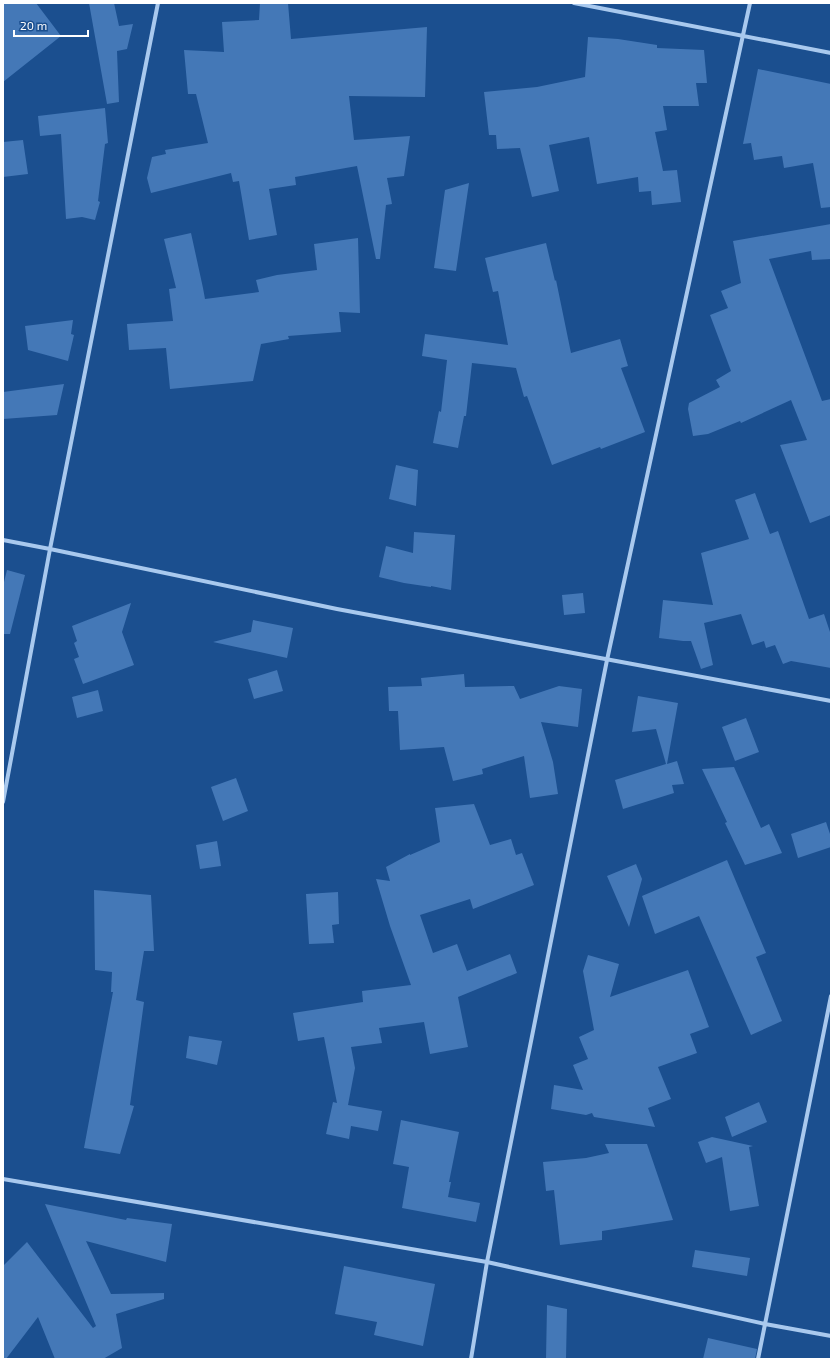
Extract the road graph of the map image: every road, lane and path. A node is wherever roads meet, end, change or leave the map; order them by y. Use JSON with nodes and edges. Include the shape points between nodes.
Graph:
{"nodes":[{"id":1,"x":158,"y":3,"type":"edge"},
{"id":2,"x":574,"y":3,"type":"edge"},
{"id":3,"x":750,"y":3,"type":"edge"},
{"id":4,"x":743,"y":36,"type":"junction"},
{"id":5,"x":831,"y":53,"type":"edge"},
{"id":6,"x":3,"y":540,"type":"edge"},
{"id":7,"x":50,"y":549,"type":"junction"},
{"id":8,"x":606,"y":660,"type":"junction"},
{"id":9,"x":831,"y":701,"type":"edge"},
{"id":10,"x":3,"y":802,"type":"edge"},
{"id":11,"x":831,"y":996,"type":"edge"},
{"id":12,"x":3,"y":1179,"type":"edge"},
{"id":13,"x":487,"y":1262,"type":"junction"},
{"id":14,"x":765,"y":1324,"type":"junction"},
{"id":15,"x":831,"y":1336,"type":"edge"},
{"id":16,"x":471,"y":1359,"type":"edge"},
{"id":17,"x":758,"y":1359,"type":"edge"}],
"edges":[{"from":1,"to":7,"type":"street"},
{"from":2,"to":4,"type":"street"},
{"from":3,"to":4,"type":"street"},
{"from":4,"to":5,"type":"street"},
{"from":4,"to":8,"type":"street"},
{"from":6,"to":7,"type":"street"},
{"from":7,"to":8,"type":"street","via":[[337,609]]},
{"from":7,"to":10,"type":"street"},
{"from":8,"to":9,"type":"street"},
{"from":8,"to":13,"type":"street"},
{"from":11,"to":14,"type":"street"},
{"from":12,"to":13,"type":"street"},
{"from":13,"to":14,"type":"street"},
{"from":13,"to":16,"type":"street"},
{"from":14,"to":15,"type":"street"},
{"from":14,"to":17,"type":"street"}]}
